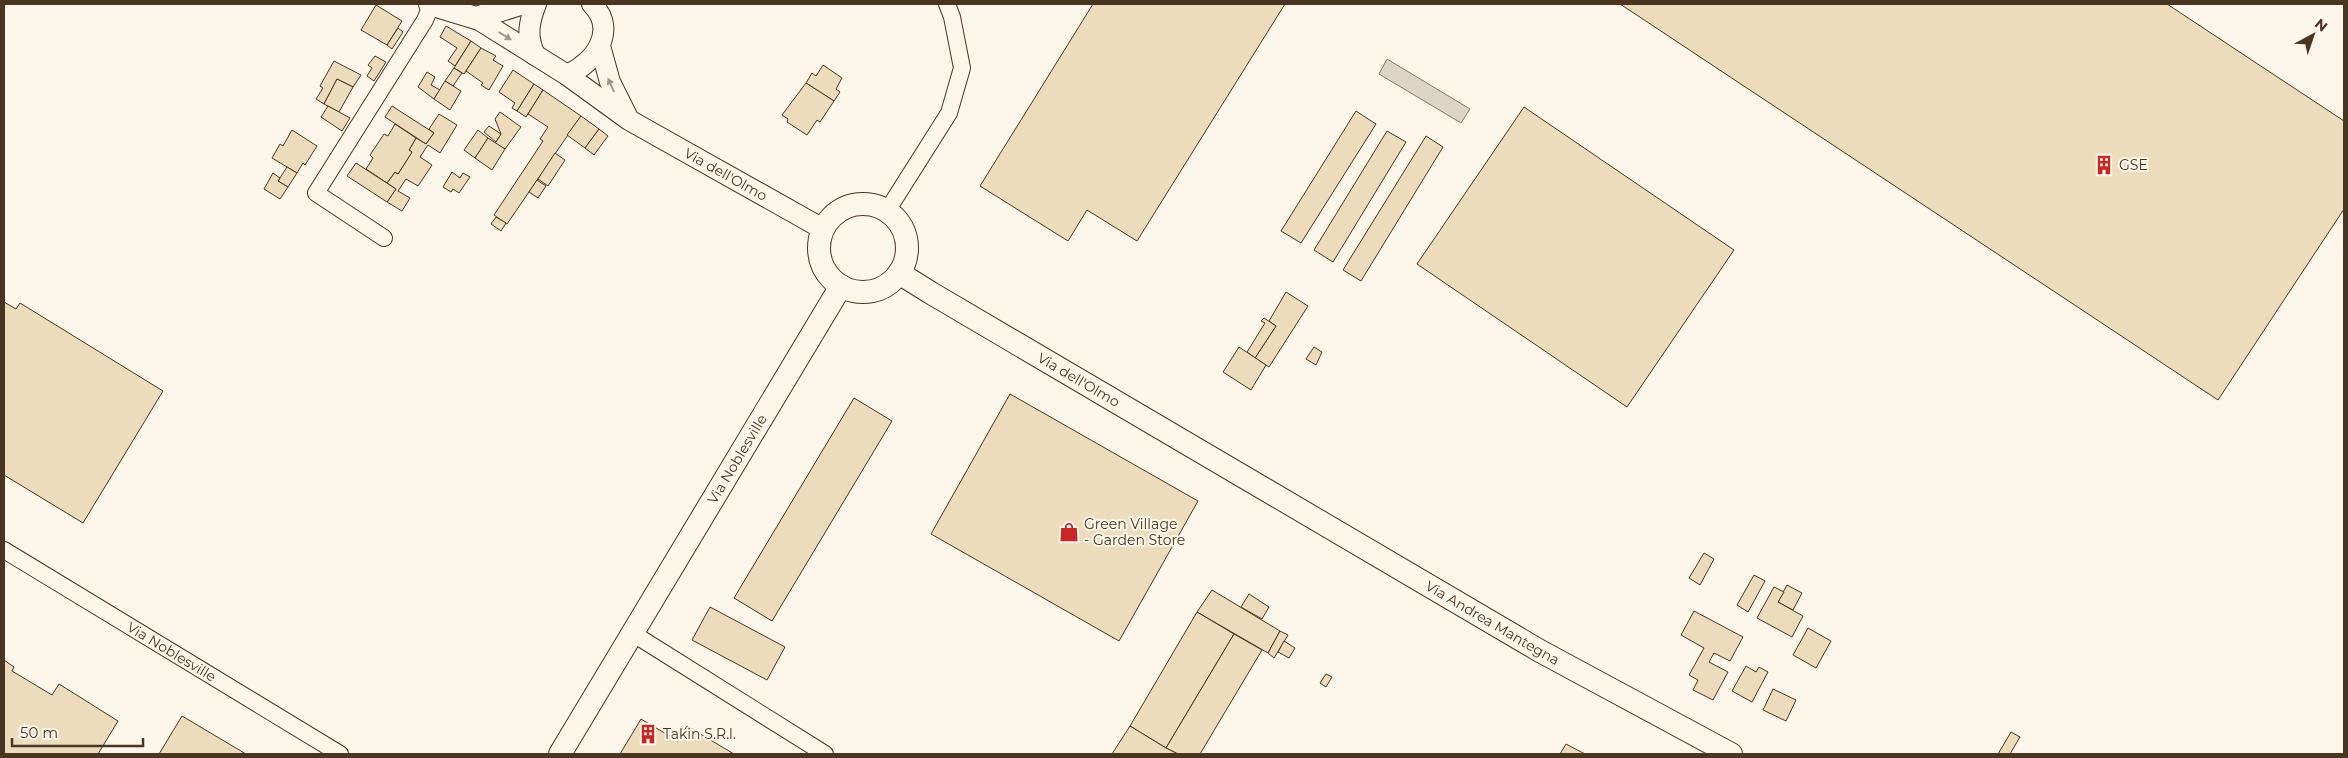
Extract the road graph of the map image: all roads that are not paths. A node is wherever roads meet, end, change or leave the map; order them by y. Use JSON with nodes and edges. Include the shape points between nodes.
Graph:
{"nodes":[{"id":1,"x":430,"y":4,"type":"edge"},
{"id":2,"x":520,"y":4,"type":"edge"},
{"id":3,"x":536,"y":4,"type":"edge"},
{"id":4,"x":592,"y":4,"type":"edge"},
{"id":5,"x":607,"y":4,"type":"edge"},
{"id":6,"x":948,"y":4,"type":"edge"},
{"id":7,"x":476,"y":18,"type":"junction"},
{"id":8,"x":602,"y":38,"type":"junction"},
{"id":9,"x":535,"y":54,"type":"junction"},
{"id":10,"x":567,"y":75,"type":"junction"},
{"id":11,"x":629,"y":120,"type":"junction"},
{"id":12,"x":887,"y":211,"type":"junction"},
{"id":13,"x":823,"y":229,"type":"junction"},
{"id":14,"x":384,"y":238,"type":"dead end"},
{"id":15,"x":899,"y":273,"type":"junction"},
{"id":16,"x":842,"y":286,"type":"junction"},
{"id":17,"x":1258,"y":484,"type":"joint"},
{"id":18,"x":4,"y":550,"type":"edge"},
{"id":19,"x":632,"y":633,"type":"junction"},
{"id":20,"x":340,"y":754,"type":"edge"},
{"id":21,"x":560,"y":754,"type":"edge"},
{"id":22,"x":825,"y":754,"type":"edge"},
{"id":23,"x":1731,"y":754,"type":"edge"}],
"edges":[{"from":1,"to":7,"type":"main road","name":"Via dell'Olmo"},
{"from":1,"to":14,"type":"street","via":[[425,20],[316,193]]},
{"from":2,"to":7,"type":"main road"},
{"from":3,"to":9,"type":"street","via":[[528,36]]},
{"from":4,"to":8,"type":"street","via":[[601,18]]},
{"from":5,"to":8,"type":"street"},
{"from":6,"to":12,"type":"street","via":[[962,68],[949,113]]},
{"from":7,"to":9,"type":"street","name":"Via dell'Olmo","one_way":true},
{"from":8,"to":10,"type":"street","via":[[584,66]]},
{"from":11,"to":8,"type":"street","one_way":true,"via":[[610,82]]},
{"from":9,"to":10,"type":"street","name":"Via dell'Olmo"},
{"from":10,"to":11,"type":"street","name":"Via dell'Olmo"},
{"from":11,"to":13,"type":"street","name":"Via dell'Olmo"},
{"from":12,"to":13,"type":"main road","via":[[870,204],[851,205],[834,214]]},
{"from":12,"to":15,"type":"main road","via":[[900,223],[906,239],[906,257]]},
{"from":13,"to":16,"type":"main road","via":[[821,261]]},
{"from":15,"to":16,"type":"main road","via":[[886,286],[868,291]]},
{"from":15,"to":17,"type":"main road","name":"Via dell'Olmo"},
{"from":16,"to":19,"type":"main road","name":"Via Noblesville"},
{"from":17,"to":23,"type":"main road","name":"Via Andrea Mantegna","via":[[1540,651]]},
{"from":18,"to":20,"type":"street","name":"Via Noblesville"},
{"from":19,"to":21,"type":"main road","name":"Via Noblesville"},
{"from":19,"to":22,"type":"street"}]}
